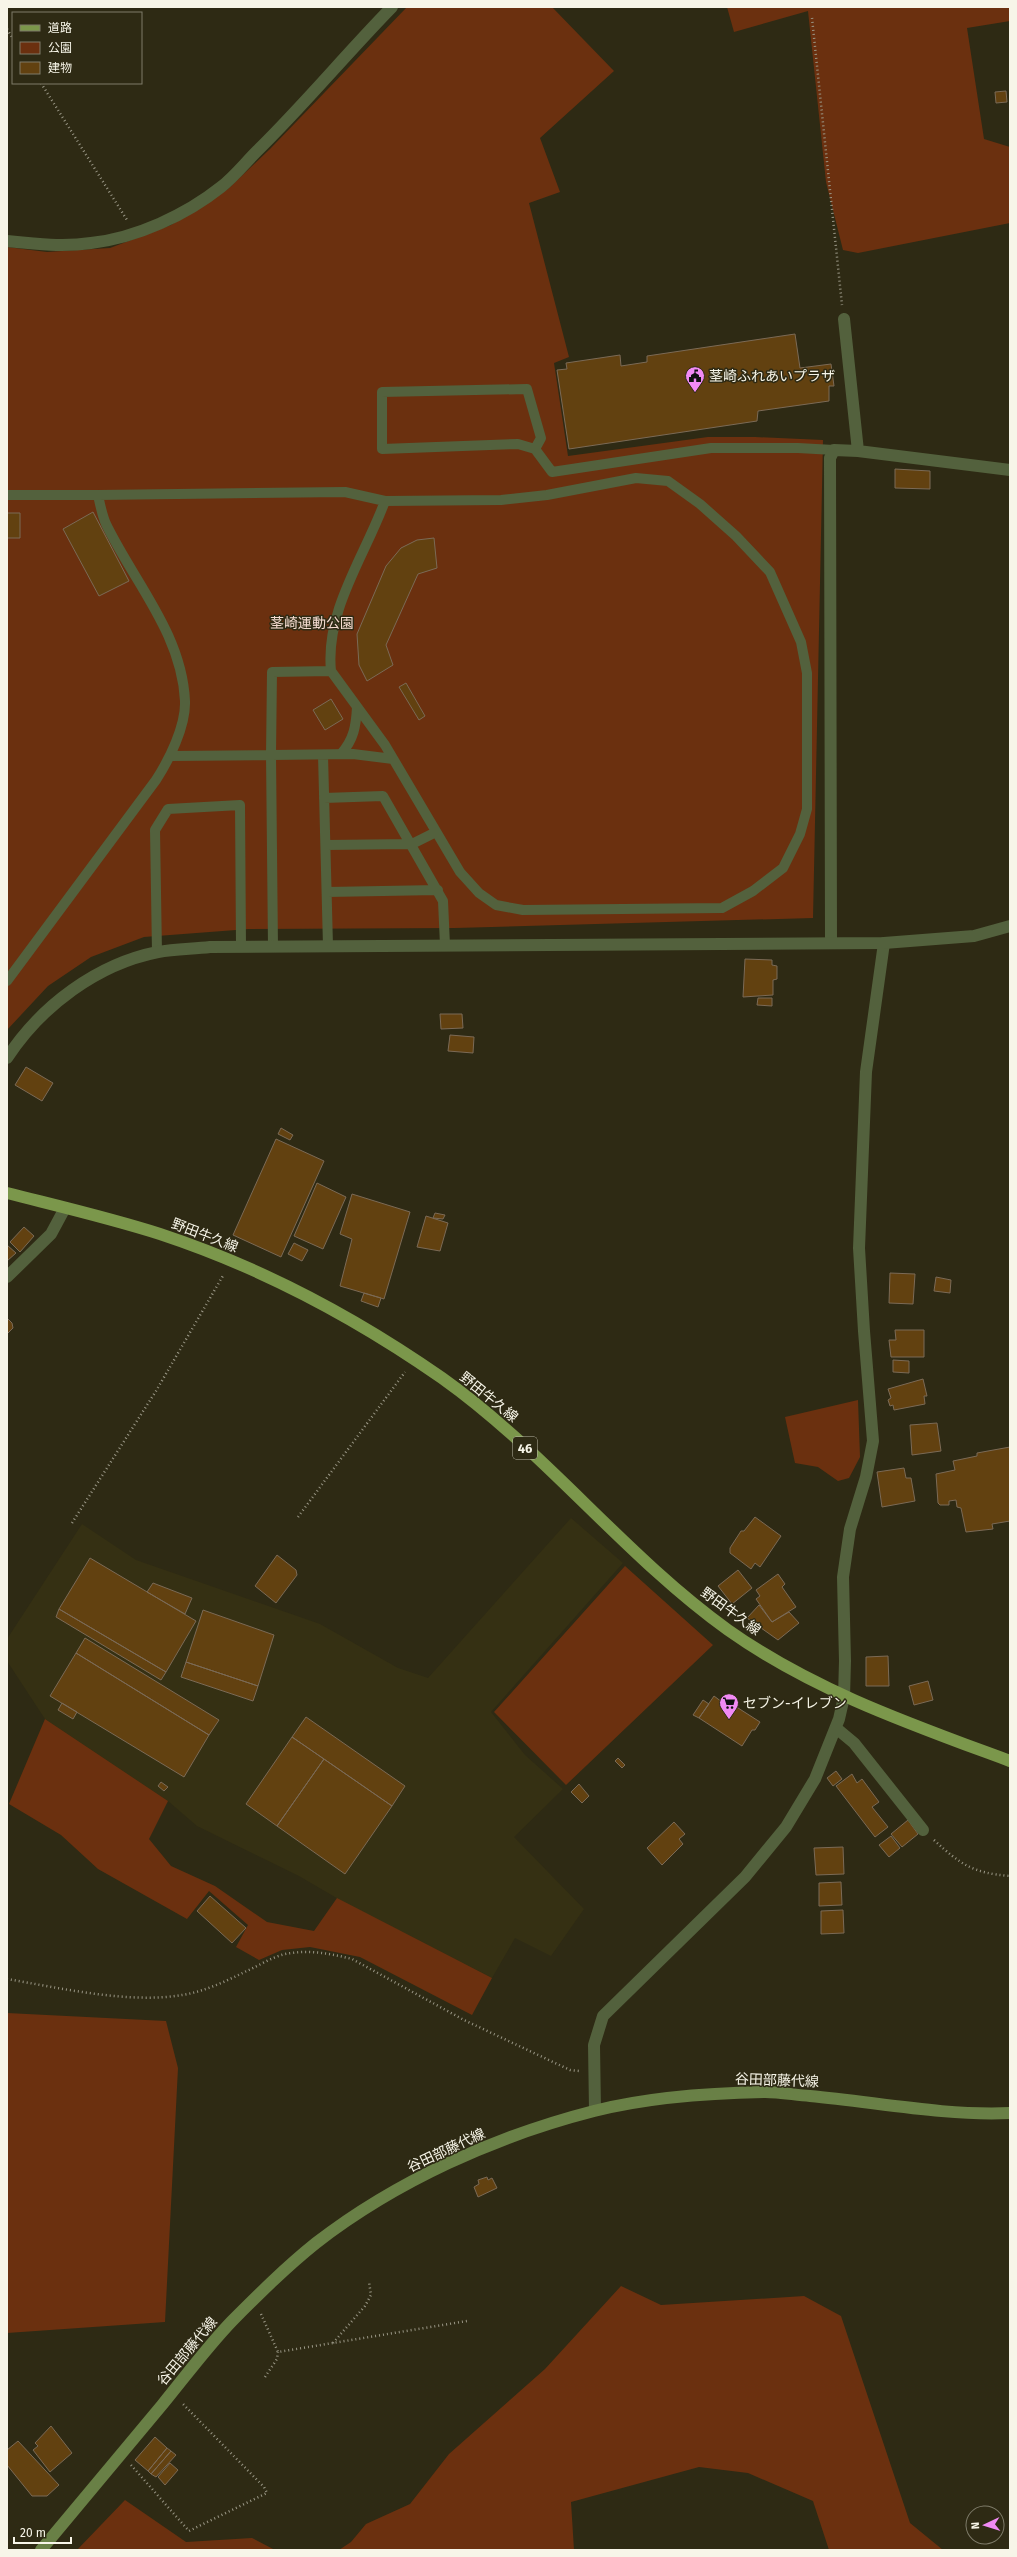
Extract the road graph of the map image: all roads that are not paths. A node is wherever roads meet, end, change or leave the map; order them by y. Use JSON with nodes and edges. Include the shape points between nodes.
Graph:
{"nodes":[{"id":1,"x":392,"y":7,"type":"edge"},
{"id":2,"x":7,"y":241,"type":"edge"},
{"id":3,"x":844,"y":319,"type":"road end"},
{"id":4,"x":535,"y":449,"type":"junction"},
{"id":5,"x":834,"y":450,"type":"junction"},
{"id":6,"x":858,"y":451,"type":"junction"},
{"id":7,"x":1010,"y":470,"type":"edge"},
{"id":8,"x":7,"y":495,"type":"edge"},
{"id":9,"x":98,"y":495,"type":"junction"},
{"id":10,"x":385,"y":501,"type":"junction"},
{"id":11,"x":331,"y":671,"type":"junction"},
{"id":12,"x":357,"y":707,"type":"junction"},
{"id":13,"x":341,"y":754,"type":"junction"},
{"id":14,"x":271,"y":755,"type":"junction"},
{"id":15,"x":323,"y":755,"type":"junction"},
{"id":16,"x":171,"y":756,"type":"junction"},
{"id":17,"x":393,"y":759,"type":"junction"},
{"id":18,"x":324,"y":798,"type":"junction"},
{"id":19,"x":436,"y":832,"type":"junction"},
{"id":20,"x":412,"y":844,"type":"junction"},
{"id":21,"x":326,"y":845,"type":"junction"},
{"id":22,"x":438,"y":890,"type":"junction"},
{"id":23,"x":327,"y":892,"type":"junction"},
{"id":24,"x":1010,"y":926,"type":"edge"},
{"id":25,"x":831,"y":943,"type":"junction"},
{"id":26,"x":884,"y":943,"type":"junction"},
{"id":27,"x":445,"y":945,"type":"junction"},
{"id":28,"x":328,"y":946,"type":"junction"},
{"id":29,"x":241,"y":947,"type":"junction"},
{"id":30,"x":273,"y":947,"type":"junction"},
{"id":31,"x":157,"y":953,"type":"junction"},
{"id":32,"x":7,"y":981,"type":"edge"},
{"id":33,"x":7,"y":1058,"type":"edge"},
{"id":34,"x":7,"y":1193,"type":"edge"},
{"id":35,"x":65,"y":1208,"type":"junction"},
{"id":36,"x":7,"y":1277,"type":"edge"},
{"id":37,"x":844,"y":1697,"type":"junction"},
{"id":38,"x":836,"y":1728,"type":"junction"},
{"id":39,"x":1010,"y":1761,"type":"edge"},
{"id":40,"x":923,"y":1830,"type":"road end"},
{"id":41,"x":595,"y":2110,"type":"junction"},
{"id":42,"x":1010,"y":2113,"type":"edge"},
{"id":43,"x":41,"y":2550,"type":"edge"}],
"edges":[{"from":1,"to":2,"type":"street","via":[[284,125],[221,187],[178,214],[135,233],[93,243],[58,246]]},
{"from":3,"to":6,"type":"street"},
{"from":4,"to":4,"type":"lane","via":[[541,438],[527,389],[382,392],[382,449],[518,444]]},
{"from":4,"to":5,"type":"lane","via":[[552,472],[711,448]]},
{"from":5,"to":6,"type":"street"},
{"from":5,"to":25,"type":"street","via":[[830,458]]},
{"from":6,"to":7,"type":"street"},
{"from":8,"to":9,"type":"lane"},
{"from":9,"to":10,"type":"lane","via":[[345,492]]},
{"from":9,"to":16,"type":"lane","via":[[106,523],[167,630],[178,663],[185,702]]},
{"from":10,"to":11,"type":"lane","via":[[376,526],[353,571],[333,632],[329,649]]},
{"from":10,"to":19,"type":"lane","via":[[501,500],[546,495],[636,478],[668,481],[700,504],[736,536],[770,572],[801,642],[807,673],[807,809],[800,834],[783,868],[753,892],[722,908],[523,910],[496,905],[460,872]]},
{"from":11,"to":12,"type":"lane"},
{"from":11,"to":14,"type":"lane","via":[[272,672]]},
{"from":12,"to":13,"type":"lane","via":[[356,729],[350,743]]},
{"from":12,"to":17,"type":"lane"},
{"from":13,"to":15,"type":"lane"},
{"from":13,"to":17,"type":"lane"},
{"from":14,"to":15,"type":"lane"},
{"from":14,"to":16,"type":"lane"},
{"from":14,"to":30,"type":"lane"},
{"from":15,"to":18,"type":"lane"},
{"from":16,"to":32,"type":"lane","via":[[156,780]]},
{"from":17,"to":19,"type":"lane"},
{"from":18,"to":20,"type":"lane","via":[[383,796]]},
{"from":18,"to":21,"type":"lane"},
{"from":19,"to":20,"type":"lane"},
{"from":20,"to":21,"type":"lane"},
{"from":20,"to":22,"type":"lane"},
{"from":21,"to":23,"type":"lane"},
{"from":22,"to":23,"type":"lane"},
{"from":22,"to":27,"type":"lane","via":[[443,901]]},
{"from":23,"to":28,"type":"lane"},
{"from":24,"to":26,"type":"street","via":[[974,936]]},
{"from":25,"to":26,"type":"street"},
{"from":25,"to":27,"type":"street"},
{"from":26,"to":37,"type":"street","via":[[866,1072],[859,1248],[874,1441],[850,1529],[843,1577]]},
{"from":27,"to":28,"type":"street"},
{"from":28,"to":30,"type":"street"},
{"from":29,"to":30,"type":"street"},
{"from":29,"to":31,"type":"street","via":[[210,947]]},
{"from":29,"to":31,"type":"lane","via":[[240,805],[178,807],[168,809],[155,830]]},
{"from":31,"to":33,"type":"street","via":[[133,960],[68,992],[33,1024]]},
{"from":34,"to":35,"type":"main road","name":"野田牛久線","number":"46"},
{"from":35,"to":36,"type":"street","via":[[51,1234]]},
{"from":35,"to":37,"type":"main road","name":"野田牛久線","number":"46","via":[[161,1235],[231,1261],[331,1309],[414,1360],[507,1431],[681,1593],[723,1626],[788,1668]]},
{"from":37,"to":38,"type":"street"},
{"from":37,"to":39,"type":"main road","name":"野田牛久線","number":"46"},
{"from":38,"to":40,"type":"street","via":[[854,1743]]},
{"from":38,"to":41,"type":"street","via":[[815,1779],[786,1827],[745,1877],[604,2016],[594,2046]]},
{"from":41,"to":42,"type":"main road","name":"谷田部藤代線","via":[[659,2099],[768,2092],[934,2110]]},
{"from":41,"to":43,"type":"main road","name":"谷田部藤代線","via":[[537,2128],[418,2178],[316,2243],[230,2324]]}]}
